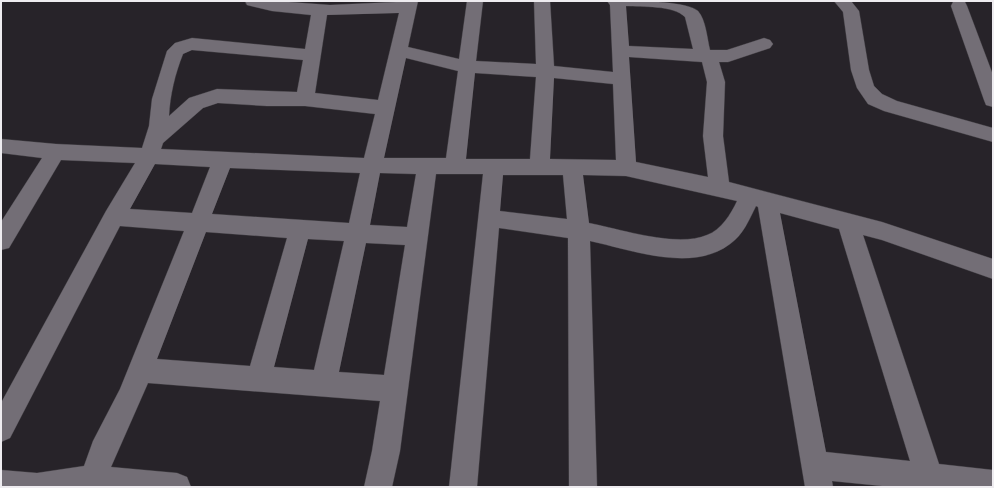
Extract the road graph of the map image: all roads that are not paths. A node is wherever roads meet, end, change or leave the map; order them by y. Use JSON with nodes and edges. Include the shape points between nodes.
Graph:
{"nodes":[{"id":1,"x":253,"y":1,"type":"edge"},
{"id":2,"x":475,"y":1,"type":"edge"},
{"id":3,"x":542,"y":1,"type":"edge"},
{"id":4,"x":615,"y":1,"type":"edge"},
{"id":5,"x":618,"y":1,"type":"edge"},
{"id":6,"x":842,"y":1,"type":"edge"},
{"id":7,"x":409,"y":4,"type":"edge"},
{"id":8,"x":959,"y":6,"type":"dead end"},
{"id":9,"x":320,"y":11,"type":"junction"},
{"id":10,"x":764,"y":44,"type":"dead end"},
{"id":11,"x":398,"y":50,"type":"junction"},
{"id":12,"x":621,"y":51,"type":"junction"},
{"id":13,"x":312,"y":55,"type":"junction"},
{"id":14,"x":706,"y":56,"type":"junction"},
{"id":15,"x":467,"y":66,"type":"junction"},
{"id":16,"x":545,"y":71,"type":"junction"},
{"id":17,"x":622,"y":79,"type":"junction"},
{"id":18,"x":305,"y":99,"type":"junction"},
{"id":19,"x":993,"y":100,"type":"edge"},
{"id":20,"x":385,"y":108,"type":"junction"},
{"id":21,"x":993,"y":135,"type":"edge"},
{"id":22,"x":156,"y":138,"type":"junction"},
{"id":23,"x":1,"y":146,"type":"edge"},
{"id":24,"x":56,"y":152,"type":"junction"},
{"id":25,"x":149,"y":157,"type":"junction"},
{"id":26,"x":223,"y":160,"type":"junction"},
{"id":27,"x":372,"y":166,"type":"junction"},
{"id":28,"x":427,"y":166,"type":"junction"},
{"id":29,"x":455,"y":166,"type":"junction"},
{"id":30,"x":494,"y":167,"type":"junction"},
{"id":31,"x":540,"y":167,"type":"junction"},
{"id":32,"x":572,"y":168,"type":"junction"},
{"id":33,"x":626,"y":168,"type":"junction"},
{"id":34,"x":719,"y":188,"type":"junction"},
{"id":35,"x":758,"y":198,"type":"junction"},
{"id":36,"x":114,"y":217,"type":"junction"},
{"id":37,"x":489,"y":218,"type":"junction"},
{"id":38,"x":848,"y":222,"type":"junction"},
{"id":39,"x":198,"y":223,"type":"junction"},
{"id":40,"x":300,"y":229,"type":"junction"},
{"id":41,"x":579,"y":230,"type":"junction"},
{"id":42,"x":357,"y":233,"type":"junction"},
{"id":43,"x":417,"y":237,"type":"junction"},
{"id":44,"x":1,"y":242,"type":"edge"},
{"id":45,"x":993,"y":269,"type":"edge"},
{"id":46,"x":141,"y":370,"type":"junction"},
{"id":47,"x":259,"y":378,"type":"junction"},
{"id":48,"x":324,"y":384,"type":"junction"},
{"id":49,"x":394,"y":389,"type":"junction"},
{"id":50,"x":1,"y":429,"type":"edge"},
{"id":51,"x":817,"y":476,"type":"edge"},
{"id":52,"x":929,"y":477,"type":"junction"},
{"id":53,"x":93,"y":479,"type":"junction"},
{"id":54,"x":1,"y":484,"type":"edge"},
{"id":55,"x":993,"y":484,"type":"edge"},
{"id":56,"x":177,"y":487,"type":"edge"},
{"id":57,"x":378,"y":487,"type":"edge"},
{"id":58,"x":463,"y":487,"type":"edge"},
{"id":59,"x":583,"y":487,"type":"edge"}],
"edges":[{"from":1,"to":9,"type":"street","via":[[291,9]]},
{"from":2,"to":15,"type":"street"},
{"from":3,"to":16,"type":"street"},
{"from":4,"to":5,"type":"street"},
{"from":5,"to":12,"type":"street"},
{"from":5,"to":14,"type":"street","via":[[684,8],[692,14]]},
{"from":6,"to":21,"type":"street","via":[[851,11],[860,70],[866,88],[875,99],[891,106]]},
{"from":7,"to":9,"type":"street"},
{"from":7,"to":11,"type":"street"},
{"from":8,"to":19,"type":"street"},
{"from":9,"to":13,"type":"street"},
{"from":10,"to":14,"type":"street","via":[[728,56]]},
{"from":11,"to":15,"type":"street"},
{"from":11,"to":20,"type":"street"},
{"from":12,"to":14,"type":"street"},
{"from":12,"to":17,"type":"street"},
{"from":13,"to":18,"type":"street"},
{"from":13,"to":22,"type":"street","via":[[192,44],[181,47],[176,51],[171,63],[160,99]]},
{"from":14,"to":34,"type":"street","via":[[716,82],[713,136]]},
{"from":15,"to":16,"type":"street"},
{"from":15,"to":29,"type":"street"},
{"from":16,"to":17,"type":"street"},
{"from":16,"to":31,"type":"street"},
{"from":17,"to":33,"type":"street"},
{"from":18,"to":20,"type":"street"},
{"from":18,"to":22,"type":"street","via":[[211,97],[196,103]]},
{"from":20,"to":27,"type":"street"},
{"from":22,"to":25,"type":"street"},
{"from":23,"to":24,"type":"street"},
{"from":24,"to":25,"type":"street"},
{"from":24,"to":44,"type":"street"},
{"from":25,"to":26,"type":"street"},
{"from":25,"to":36,"type":"street"},
{"from":26,"to":27,"type":"street"},
{"from":26,"to":39,"type":"street"},
{"from":27,"to":28,"type":"street"},
{"from":27,"to":42,"type":"street"},
{"from":28,"to":29,"type":"street"},
{"from":28,"to":43,"type":"street"},
{"from":29,"to":30,"type":"street"},
{"from":30,"to":31,"type":"street"},
{"from":30,"to":37,"type":"street"},
{"from":31,"to":32,"type":"street"},
{"from":32,"to":33,"type":"street"},
{"from":32,"to":41,"type":"street"},
{"from":33,"to":34,"type":"street"},
{"from":34,"to":35,"type":"street"},
{"from":35,"to":38,"type":"street"},
{"from":35,"to":41,"type":"street","via":[[726,235],[709,245],[693,249],[667,248]]},
{"from":35,"to":51,"type":"street"},
{"from":36,"to":39,"type":"street"},
{"from":36,"to":50,"type":"street"},
{"from":37,"to":41,"type":"street"},
{"from":37,"to":58,"type":"street"},
{"from":38,"to":45,"type":"street","via":[[882,230]]},
{"from":38,"to":52,"type":"street"},
{"from":39,"to":40,"type":"street"},
{"from":39,"to":46,"type":"street"},
{"from":40,"to":42,"type":"street"},
{"from":40,"to":47,"type":"street"},
{"from":41,"to":59,"type":"street"},
{"from":42,"to":43,"type":"street"},
{"from":42,"to":48,"type":"street"},
{"from":43,"to":49,"type":"street"},
{"from":46,"to":47,"type":"street"},
{"from":46,"to":53,"type":"street","via":[[103,451]]},
{"from":47,"to":48,"type":"street"},
{"from":48,"to":49,"type":"street"},
{"from":49,"to":57,"type":"street","via":[[386,451]]},
{"from":51,"to":52,"type":"street"},
{"from":52,"to":55,"type":"street"},
{"from":53,"to":54,"type":"street","via":[[37,487]]},
{"from":53,"to":56,"type":"street"}]}
